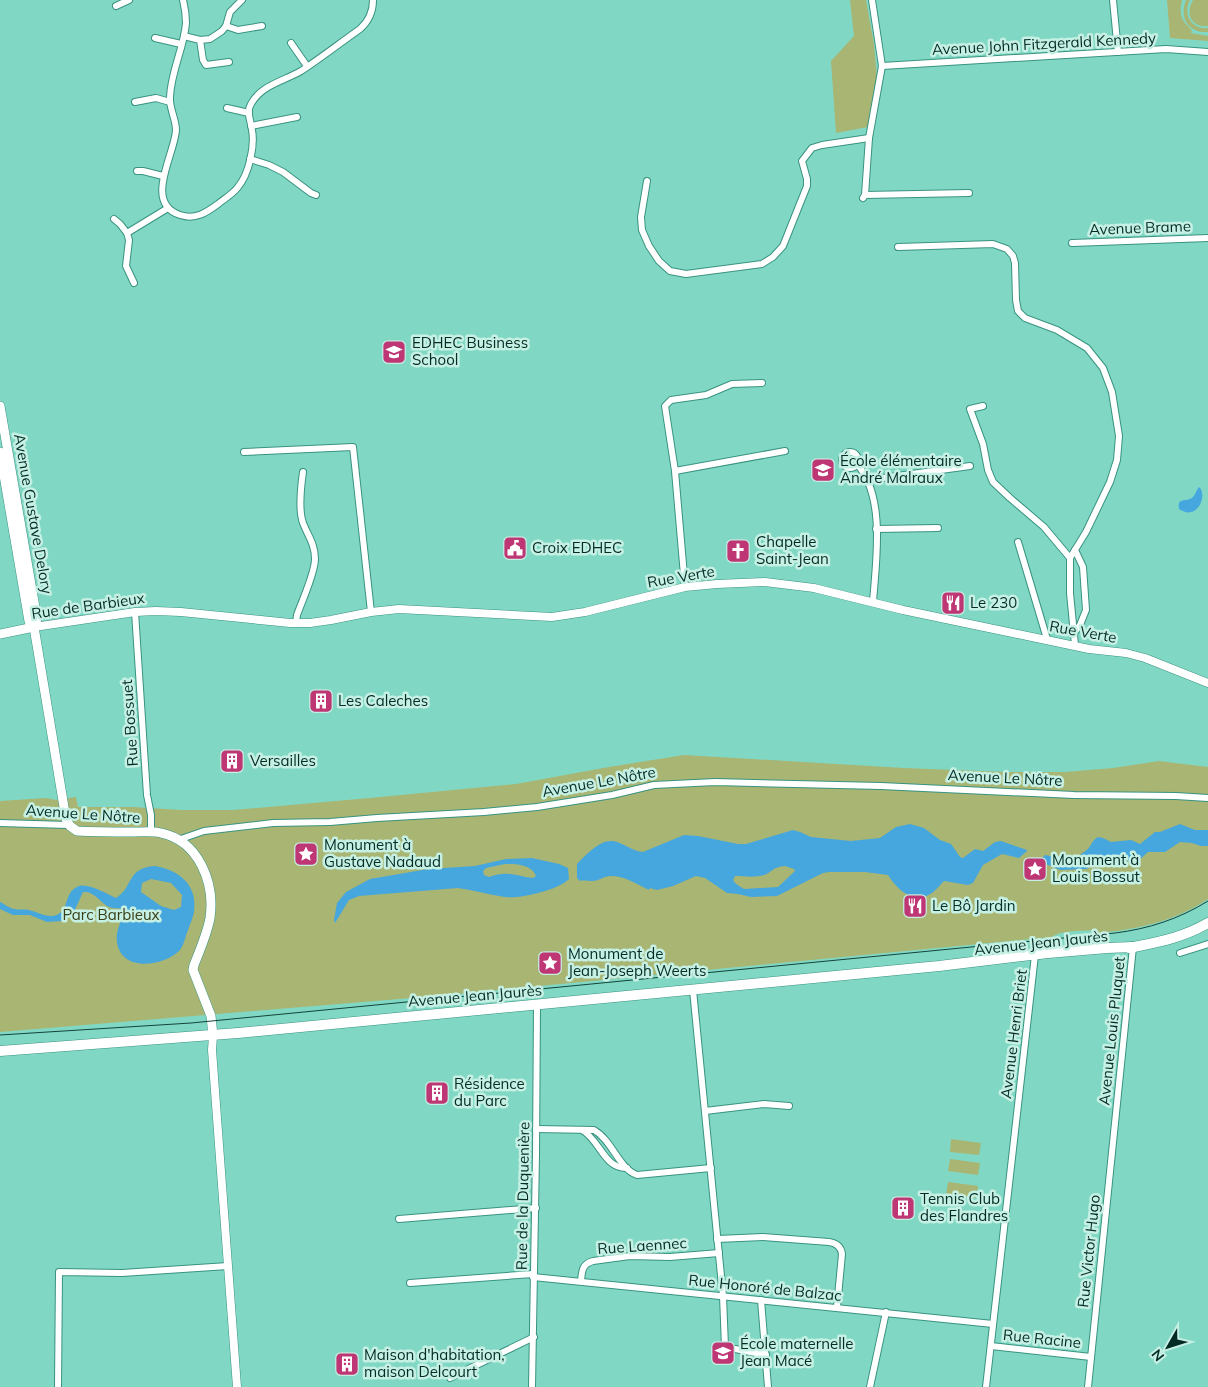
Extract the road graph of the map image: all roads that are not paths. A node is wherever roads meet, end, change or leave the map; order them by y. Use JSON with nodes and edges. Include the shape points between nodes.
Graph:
{"nodes":[{"id":1,"x":129,"y":0,"type":"edge"},
{"id":2,"x":183,"y":0,"type":"edge"},
{"id":3,"x":242,"y":0,"type":"edge"},
{"id":4,"x":373,"y":0,"type":"edge"},
{"id":5,"x":872,"y":0,"type":"edge"},
{"id":6,"x":1114,"y":0,"type":"edge"},
{"id":7,"x":116,"y":6,"type":"dead end"},
{"id":8,"x":226,"y":26,"type":"junction"},
{"id":9,"x":262,"y":26,"type":"dead end"},
{"id":10,"x":184,"y":36,"type":"junction"},
{"id":11,"x":155,"y":38,"type":"dead end"},
{"id":12,"x":200,"y":40,"type":"junction"},
{"id":13,"x":291,"y":43,"type":"dead end"},
{"id":14,"x":182,"y":44,"type":"junction"},
{"id":15,"x":1118,"y":52,"type":"junction"},
{"id":16,"x":1208,"y":52,"type":"edge"},
{"id":17,"x":229,"y":62,"type":"dead end"},
{"id":18,"x":307,"y":66,"type":"junction"},
{"id":19,"x":882,"y":66,"type":"junction"},
{"id":20,"x":135,"y":102,"type":"dead end"},
{"id":21,"x":170,"y":102,"type":"junction"},
{"id":22,"x":227,"y":108,"type":"dead end"},
{"id":23,"x":249,"y":113,"type":"junction"},
{"id":24,"x":297,"y":117,"type":"dead end"},
{"id":25,"x":251,"y":126,"type":"junction"},
{"id":26,"x":870,"y":138,"type":"junction"},
{"id":27,"x":250,"y":159,"type":"junction"},
{"id":28,"x":137,"y":170,"type":"dead end"},
{"id":29,"x":163,"y":176,"type":"junction"},
{"id":30,"x":648,"y":182,"type":"dead end"},
{"id":31,"x":969,"y":193,"type":"dead end"},
{"id":32,"x":316,"y":195,"type":"dead end"},
{"id":33,"x":168,"y":208,"type":"junction"},
{"id":34,"x":114,"y":219,"type":"dead end"},
{"id":35,"x":127,"y":233,"type":"junction"},
{"id":36,"x":1208,"y":238,"type":"edge"},
{"id":37,"x":1072,"y":243,"type":"dead end"},
{"id":38,"x":898,"y":247,"type":"dead end"},
{"id":39,"x":134,"y":283,"type":"dead end"},
{"id":40,"x":762,"y":383,"type":"dead end"},
{"id":41,"x":0,"y":406,"type":"edge"},
{"id":42,"x":983,"y":406,"type":"dead end"},
{"id":43,"x":785,"y":451,"type":"dead end"},
{"id":44,"x":0,"y":452,"type":"edge"},
{"id":45,"x":244,"y":452,"type":"dead end"},
{"id":46,"x":857,"y":464,"type":"dead end"},
{"id":47,"x":970,"y":466,"type":"dead end"},
{"id":48,"x":675,"y":470,"type":"junction"},
{"id":49,"x":303,"y":472,"type":"dead end"},
{"id":50,"x":868,"y":480,"type":"junction"},
{"id":51,"x":938,"y":528,"type":"dead end"},
{"id":52,"x":876,"y":529,"type":"junction"},
{"id":53,"x":1018,"y":542,"type":"dead end"},
{"id":54,"x":1075,"y":550,"type":"junction"},
{"id":55,"x":1070,"y":558,"type":"junction"},
{"id":56,"x":685,"y":587,"type":"junction"},
{"id":57,"x":873,"y":602,"type":"junction"},
{"id":58,"x":135,"y":612,"type":"junction"},
{"id":59,"x":371,"y":612,"type":"junction"},
{"id":60,"x":270,"y":622,"type":"joint"},
{"id":61,"x":296,"y":623,"type":"junction"},
{"id":62,"x":34,"y":627,"type":"junction"},
{"id":63,"x":0,"y":634,"type":"edge"},
{"id":64,"x":1074,"y":634,"type":"junction"},
{"id":65,"x":1047,"y":639,"type":"junction"},
{"id":66,"x":1075,"y":645,"type":"junction"},
{"id":67,"x":1208,"y":683,"type":"edge"},
{"id":68,"x":1208,"y":798,"type":"edge"},
{"id":69,"x":0,"y":822,"type":"edge"},
{"id":70,"x":68,"y":824,"type":"junction"},
{"id":71,"x":151,"y":832,"type":"junction"},
{"id":72,"x":178,"y":840,"type":"junction"},
{"id":73,"x":1208,"y":923,"type":"edge"},
{"id":74,"x":1208,"y":944,"type":"edge"},
{"id":75,"x":1133,"y":947,"type":"junction"},
{"id":76,"x":1180,"y":954,"type":"dead end"},
{"id":77,"x":1035,"y":958,"type":"junction"},
{"id":78,"x":693,"y":990,"type":"junction"},
{"id":79,"x":537,"y":1005,"type":"junction"},
{"id":80,"x":212,"y":1036,"type":"junction"},
{"id":81,"x":0,"y":1051,"type":"edge"},
{"id":82,"x":789,"y":1106,"type":"dead end"},
{"id":83,"x":705,"y":1110,"type":"junction"},
{"id":84,"x":1116,"y":1117,"type":"joint"},
{"id":85,"x":536,"y":1129,"type":"junction"},
{"id":86,"x":581,"y":1130,"type":"junction"},
{"id":87,"x":627,"y":1168,"type":"junction"},
{"id":88,"x":710,"y":1168,"type":"junction"},
{"id":89,"x":536,"y":1208,"type":"junction"},
{"id":90,"x":399,"y":1219,"type":"dead end"},
{"id":91,"x":718,"y":1239,"type":"junction"},
{"id":92,"x":719,"y":1253,"type":"junction"},
{"id":93,"x":228,"y":1266,"type":"junction"},
{"id":94,"x":533,"y":1276,"type":"junction"},
{"id":95,"x":580,"y":1281,"type":"junction"},
{"id":96,"x":410,"y":1283,"type":"dead end"},
{"id":97,"x":723,"y":1296,"type":"junction"},
{"id":98,"x":761,"y":1300,"type":"junction"},
{"id":99,"x":837,"y":1308,"type":"junction"},
{"id":100,"x":886,"y":1312,"type":"junction"},
{"id":101,"x":993,"y":1324,"type":"junction"},
{"id":102,"x":534,"y":1337,"type":"junction"},
{"id":103,"x":991,"y":1346,"type":"junction"},
{"id":104,"x":766,"y":1354,"type":"junction"},
{"id":105,"x":1091,"y":1357,"type":"junction"},
{"id":106,"x":450,"y":1378,"type":"dead end"},
{"id":107,"x":58,"y":1387,"type":"edge"},
{"id":108,"x":237,"y":1387,"type":"edge"},
{"id":109,"x":532,"y":1387,"type":"edge"},
{"id":110,"x":768,"y":1387,"type":"edge"},
{"id":111,"x":870,"y":1387,"type":"edge"},
{"id":112,"x":986,"y":1387,"type":"edge"},
{"id":113,"x":1088,"y":1387,"type":"edge"}],
"edges":[{"from":1,"to":7,"type":"street"},
{"from":2,"to":10,"type":"street"},
{"from":3,"to":8,"type":"street","via":[[230,12]]},
{"from":4,"to":18,"type":"street","via":[[372,11],[364,25]]},
{"from":5,"to":19,"type":"street"},
{"from":6,"to":15,"type":"street"},
{"from":8,"to":9,"type":"street","via":[[238,30]]},
{"from":8,"to":12,"type":"street","via":[[212,38]]},
{"from":10,"to":12,"type":"street"},
{"from":10,"to":14,"type":"street"},
{"from":11,"to":14,"type":"street"},
{"from":12,"to":17,"type":"street","via":[[206,65]]},
{"from":13,"to":18,"type":"street"},
{"from":14,"to":21,"type":"street"},
{"from":15,"to":16,"type":"street","name":"Avenue John Fitzgerald Kennedy","via":[[1166,49]]},
{"from":15,"to":19,"type":"street","name":"Avenue John Fitzgerald Kennedy"},
{"from":18,"to":23,"type":"street","via":[[265,89],[253,101]]},
{"from":19,"to":26,"type":"street"},
{"from":20,"to":21,"type":"street","via":[[156,98]]},
{"from":21,"to":29,"type":"street","via":[[176,130]]},
{"from":22,"to":23,"type":"street"},
{"from":23,"to":25,"type":"street"},
{"from":24,"to":25,"type":"street"},
{"from":25,"to":27,"type":"street"},
{"from":26,"to":30,"type":"street","via":[[812,148],[802,161],[807,186],[783,246],[762,264],[686,274],[670,271],[659,261],[642,230],[641,217]]},
{"from":26,"to":31,"type":"street","via":[[864,197]]},
{"from":27,"to":32,"type":"street","via":[[283,172]]},
{"from":27,"to":33,"type":"street","via":[[238,188],[203,215],[182,216]]},
{"from":28,"to":29,"type":"street"},
{"from":29,"to":33,"type":"street","via":[[163,193]]},
{"from":33,"to":35,"type":"street"},
{"from":34,"to":35,"type":"street"},
{"from":35,"to":39,"type":"street","via":[[126,266]]},
{"from":36,"to":37,"type":"street","name":"Avenue Brame"},
{"from":38,"to":54,"type":"street","via":[[993,244],[1008,249],[1015,263],[1018,311],[1025,318],[1057,330],[1087,348],[1103,368],[1112,392],[1119,436],[1117,460],[1110,482]]},
{"from":40,"to":48,"type":"street","via":[[732,384],[706,395],[671,400],[665,406]]},
{"from":41,"to":62,"type":"main road","name":"Avenue Gustave Delory","via":[[36,613]]},
{"from":42,"to":55,"type":"street","via":[[970,409],[994,482],[1044,527]]},
{"from":43,"to":48,"type":"street"},
{"from":44,"to":62,"type":"main road","name":"Avenue Gustave Delory","via":[[29,621]]},
{"from":45,"to":59,"type":"street","via":[[353,447]]},
{"from":46,"to":50,"type":"street"},
{"from":47,"to":50,"type":"street"},
{"from":48,"to":56,"type":"street"},
{"from":49,"to":61,"type":"street","via":[[302,516],[313,543],[315,563]]},
{"from":50,"to":52,"type":"street","via":[[875,503]]},
{"from":51,"to":52,"type":"street"},
{"from":52,"to":57,"type":"street"},
{"from":53,"to":65,"type":"street"},
{"from":54,"to":55,"type":"street"},
{"from":54,"to":64,"type":"street","via":[[1083,567],[1086,610]]},
{"from":55,"to":64,"type":"street"},
{"from":56,"to":57,"type":"street","name":"Rue Verte","via":[[778,583]]},
{"from":56,"to":59,"type":"street","name":"Rue Verte","via":[[552,618],[407,609]]},
{"from":57,"to":65,"type":"street","name":"Rue Verte"},
{"from":58,"to":60,"type":"street","name":"Rue de Barbieux","via":[[181,612]]},
{"from":58,"to":62,"type":"street","name":"Rue de Barbieux"},
{"from":58,"to":71,"type":"street","name":"Rue Bossuet"},
{"from":59,"to":61,"type":"street","name":"Rue Verte"},
{"from":60,"to":61,"type":"street","name":"Rue Verte"},
{"from":62,"to":63,"type":"main road","name":"Rue de Barbieux"},
{"from":62,"to":70,"type":"main road","name":"Avenue Gustave Delory"},
{"from":64,"to":66,"type":"street"},
{"from":65,"to":66,"type":"street","name":"Rue Verte"},
{"from":66,"to":67,"type":"street","name":"Rue Verte","via":[[1139,656]]},
{"from":68,"to":72,"type":"street","name":"Avenue Le Nôtre","via":[[715,782],[654,785],[537,807],[484,812],[272,823],[209,830]]},
{"from":69,"to":70,"type":"street","name":"Avenue Le Nôtre"},
{"from":70,"to":71,"type":"main road","name":"Avenue Le Nôtre","via":[[77,831]]},
{"from":71,"to":72,"type":"main road","name":"Avenue Le Nôtre"},
{"from":72,"to":80,"type":"main road","via":[[200,861],[209,888],[209,922],[193,970],[210,1010]]},
{"from":73,"to":75,"type":"main road","name":"Avenue Jean Jaurès","via":[[1174,938]]},
{"from":74,"to":76,"type":"street"},
{"from":75,"to":77,"type":"main road","name":"Avenue Jean Jaurès","via":[[1095,955]]},
{"from":75,"to":84,"type":"street","name":"Avenue Louis Pluquet"},
{"from":77,"to":78,"type":"main road","name":"Avenue Jean Jaurès","via":[[983,966],[953,965]]},
{"from":77,"to":101,"type":"street","name":"Avenue Henri Briet"},
{"from":78,"to":79,"type":"main road","name":"Avenue Jean Jaurès"},
{"from":78,"to":83,"type":"street"},
{"from":79,"to":80,"type":"main road","name":"Avenue Jean Jaurès"},
{"from":79,"to":85,"type":"street","name":"Rue de la Duquenière"},
{"from":80,"to":81,"type":"main road","name":"Avenue Jean Jaurès"},
{"from":80,"to":93,"type":"street"},
{"from":82,"to":83,"type":"street","via":[[764,1104]]},
{"from":83,"to":88,"type":"street"},
{"from":84,"to":105,"type":"street","name":"Rue Victor Hugo"},
{"from":85,"to":86,"type":"street"},
{"from":85,"to":89,"type":"street","name":"Rue de la Duquenière"},
{"from":86,"to":87,"type":"street","via":[[590,1135],[614,1166]]},
{"from":86,"to":87,"type":"street","via":[[598,1132]]},
{"from":87,"to":88,"type":"street","via":[[638,1175]]},
{"from":88,"to":91,"type":"street"},
{"from":89,"to":90,"type":"street"},
{"from":89,"to":94,"type":"street","name":"Rue de la Duquenière"},
{"from":91,"to":92,"type":"street"},
{"from":91,"to":99,"type":"street","via":[[755,1236],[838,1244],[842,1254]]},
{"from":92,"to":95,"type":"street","name":"Rue Laennec","via":[[630,1256],[593,1261],[582,1269]]},
{"from":92,"to":97,"type":"street"},
{"from":93,"to":107,"type":"street","via":[[122,1273],[59,1272]]},
{"from":93,"to":108,"type":"street"},
{"from":94,"to":95,"type":"street","name":"Rue Honoré de Balzac"},
{"from":94,"to":96,"type":"street","name":"Rue Honoré de Balzac"},
{"from":94,"to":102,"type":"street","name":"Rue de la Duquenière"},
{"from":95,"to":97,"type":"street","name":"Rue Honoré de Balzac"},
{"from":97,"to":98,"type":"street","name":"Rue Honoré de Balzac"},
{"from":97,"to":104,"type":"street","via":[[725,1347]]},
{"from":98,"to":99,"type":"street","name":"Rue Honoré de Balzac"},
{"from":98,"to":104,"type":"street"},
{"from":99,"to":100,"type":"street","name":"Rue Honoré de Balzac"},
{"from":100,"to":101,"type":"street","name":"Rue Honoré de Balzac"},
{"from":100,"to":111,"type":"street"},
{"from":101,"to":103,"type":"street","name":"Avenue Henri Briet"},
{"from":102,"to":106,"type":"street"},
{"from":102,"to":109,"type":"street","name":"Rue de la Duquenière"},
{"from":103,"to":105,"type":"street","name":"Rue Racine"},
{"from":103,"to":112,"type":"street","name":"Avenue Henri Briet"},
{"from":104,"to":110,"type":"street"},
{"from":105,"to":113,"type":"street","name":"Rue Victor Hugo"}]}
